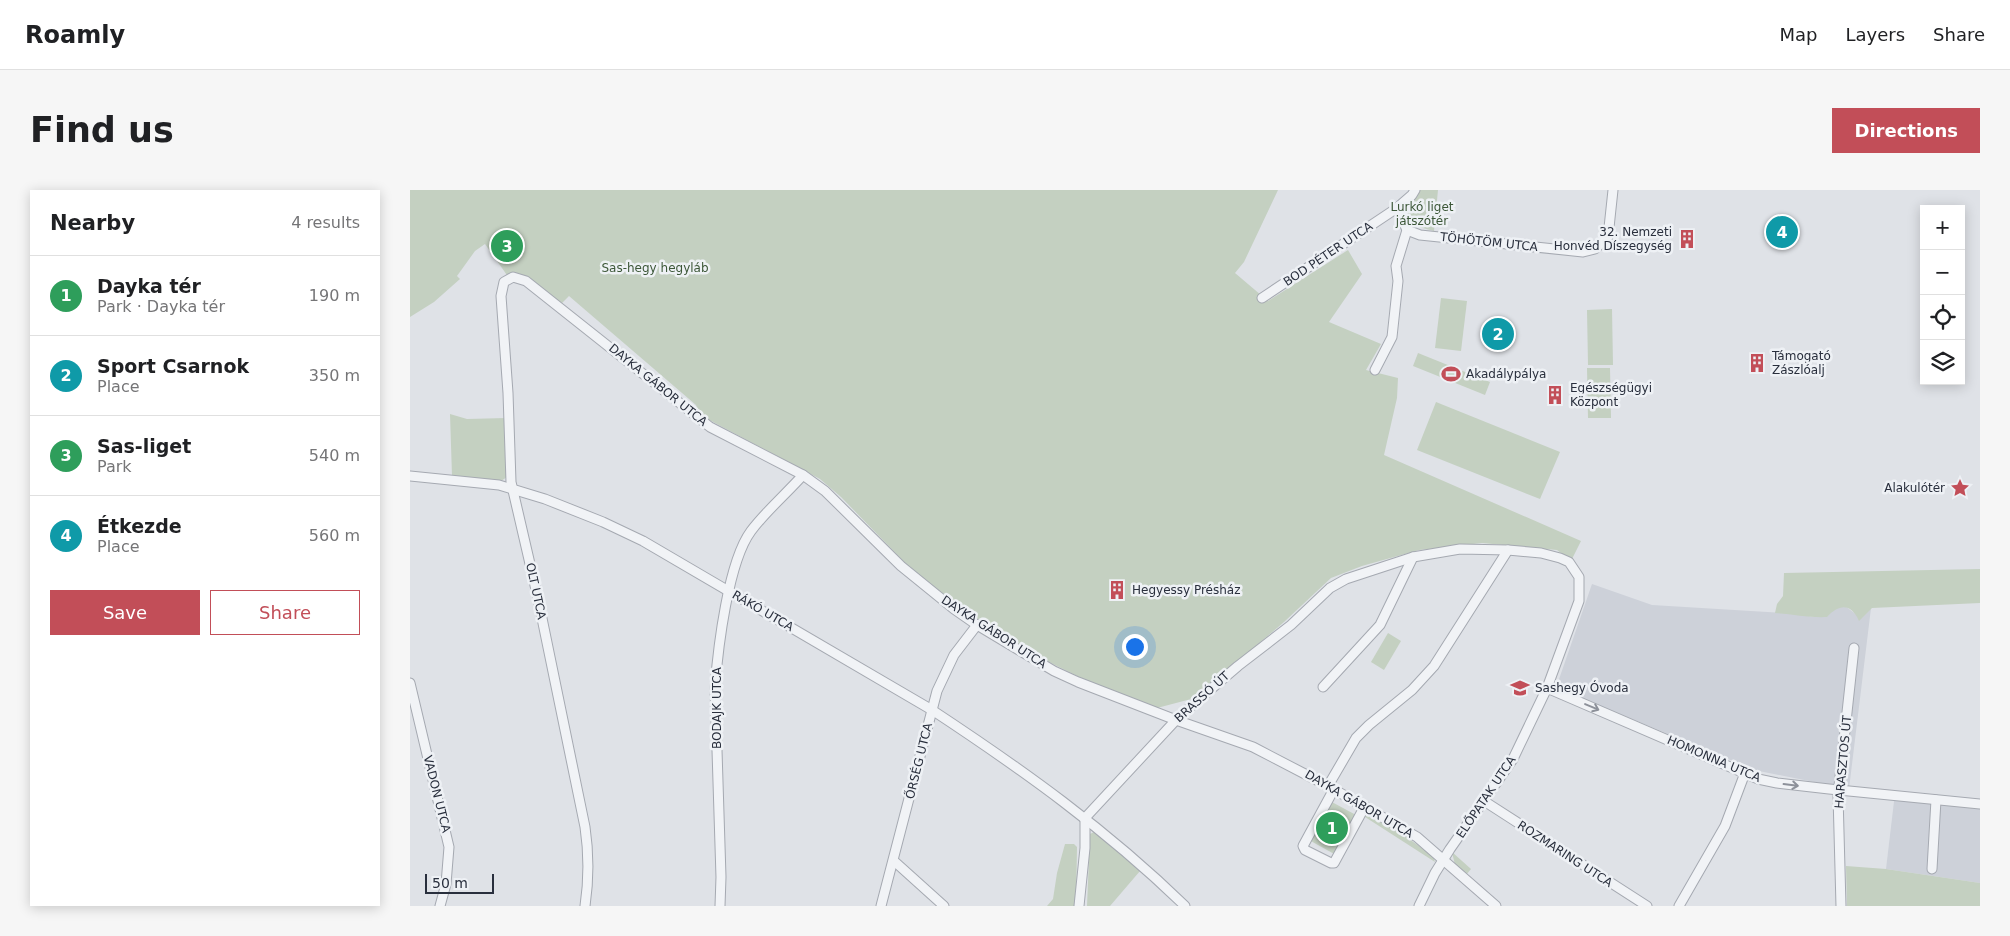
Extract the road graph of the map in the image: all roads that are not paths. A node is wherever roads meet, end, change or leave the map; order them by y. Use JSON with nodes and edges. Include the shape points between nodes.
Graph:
{"nodes":[{"id":1,"x":1415,"y":190,"type":"edge"},
{"id":2,"x":1613,"y":190,"type":"edge"},
{"id":3,"x":1397,"y":208,"type":"junction"},
{"id":4,"x":1408,"y":230,"type":"junction"},
{"id":5,"x":509,"y":278,"type":"joint"},
{"id":6,"x":1262,"y":298,"type":"dead end"},
{"id":7,"x":1375,"y":370,"type":"dead end"},
{"id":8,"x":803,"y":475,"type":"junction"},
{"id":9,"x":410,"y":476,"type":"edge"},
{"id":10,"x":514,"y":490,"type":"junction"},
{"id":11,"x":1508,"y":550,"type":"junction"},
{"id":12,"x":1413,"y":557,"type":"junction"},
{"id":13,"x":729,"y":591,"type":"junction"},
{"id":14,"x":1579,"y":601,"type":"joint"},
{"id":15,"x":977,"y":625,"type":"junction"},
{"id":16,"x":1854,"y":648,"type":"dead end"},
{"id":17,"x":410,"y":682,"type":"edge"},
{"id":18,"x":1323,"y":686,"type":"dead end"},
{"id":19,"x":1547,"y":688,"type":"junction"},
{"id":20,"x":932,"y":710,"type":"junction"},
{"id":21,"x":1176,"y":720,"type":"junction"},
{"id":22,"x":1745,"y":773,"type":"junction"},
{"id":23,"x":1331,"y":788,"type":"junction"},
{"id":24,"x":1839,"y":790,"type":"junction"},
{"id":25,"x":1936,"y":800,"type":"junction"},
{"id":26,"x":1484,"y":801,"type":"junction"},
{"id":27,"x":1980,"y":804,"type":"edge"},
{"id":28,"x":1365,"y":806,"type":"junction"},
{"id":29,"x":1085,"y":818,"type":"junction"},
{"id":30,"x":1443,"y":859,"type":"junction"},
{"id":31,"x":894,"y":861,"type":"junction"},
{"id":32,"x":1932,"y":869,"type":"dead end"},
{"id":33,"x":440,"y":906,"type":"edge"},
{"id":34,"x":585,"y":906,"type":"edge"},
{"id":35,"x":720,"y":906,"type":"edge"},
{"id":36,"x":881,"y":906,"type":"edge"},
{"id":37,"x":944,"y":906,"type":"edge"},
{"id":38,"x":1079,"y":906,"type":"edge"},
{"id":39,"x":1185,"y":906,"type":"edge"},
{"id":40,"x":1419,"y":906,"type":"edge"},
{"id":41,"x":1496,"y":906,"type":"edge"},
{"id":42,"x":1647,"y":906,"type":"edge"},
{"id":43,"x":1679,"y":906,"type":"edge"},
{"id":44,"x":1842,"y":906,"type":"edge"}],
"edges":[{"from":1,"to":3,"type":"street","name":"BOD PÉTER UTCA"},
{"from":2,"to":4,"type":"street","name":"TÖHÖTÖM UTCA","via":[[1608,237],[1595,249],[1583,252],[1424,236]]},
{"from":3,"to":4,"type":"street"},
{"from":3,"to":6,"type":"street","name":"BOD PÉTER UTCA"},
{"from":4,"to":7,"type":"street","via":[[1396,266],[1398,281],[1392,337]]},
{"from":5,"to":8,"type":"street","name":"DAYKA GÁBOR UTCA","via":[[520,277],[526,281],[710,427]]},
{"from":5,"to":10,"type":"street","name":"OLT UTCA","via":[[502,287],[501,296]]},
{"from":8,"to":13,"type":"street","name":"BODAJK UTCA","via":[[751,531],[742,546]]},
{"from":8,"to":15,"type":"street","name":"DAYKA GÁBOR UTCA","via":[[825,491],[915,578]]},
{"from":9,"to":10,"type":"street","name":"RÁKÓ UTCA","via":[[499,485]]},
{"from":10,"to":13,"type":"street","name":"RÁKÓ UTCA","via":[[545,499],[643,541]]},
{"from":10,"to":34,"type":"street","name":"OLT UTCA","via":[[585,827],[589,871]]},
{"from":11,"to":12,"type":"street","name":"BRASSÓ ÚT","via":[[1460,549]]},
{"from":11,"to":14,"type":"street","name":"BRASSÓ ÚT","via":[[1541,553],[1569,562],[1579,577]]},
{"from":11,"to":23,"type":"street","via":[[1434,666],[1412,690],[1356,738]]},
{"from":12,"to":18,"type":"street","via":[[1380,625]]},
{"from":12,"to":21,"type":"street","name":"BRASSÓ ÚT","via":[[1359,573],[1330,588],[1291,625]]},
{"from":13,"to":20,"type":"street","name":"RÁKÓ UTCA"},
{"from":13,"to":35,"type":"street","name":"BODAJK UTCA","via":[[715,687]]},
{"from":14,"to":19,"type":"street","name":"ELŐPATAK UTCA"},
{"from":15,"to":20,"type":"street","name":"ŐRSÉG UTCA","via":[[954,654],[936,692]]},
{"from":15,"to":21,"type":"street","name":"DAYKA GÁBOR UTCA","via":[[1054,671]]},
{"from":16,"to":24,"type":"street","name":"HARASZTOS ÚT"},
{"from":17,"to":33,"type":"street","name":"VADON UTCA","via":[[449,847],[446,884]]},
{"from":19,"to":22,"type":"street","name":"HOMONNA UTCA","one_way":true},
{"from":19,"to":26,"type":"street","name":"ELŐPATAK UTCA","via":[[1513,759]]},
{"from":20,"to":29,"type":"street","name":"RÁKÓ UTCA"},
{"from":20,"to":31,"type":"street","name":"ŐRSÉG UTCA"},
{"from":21,"to":23,"type":"street","name":"DAYKA GÁBOR UTCA","via":[[1253,747]]},
{"from":21,"to":29,"type":"street","name":"BRASSÓ ÚT"},
{"from":22,"to":24,"type":"street","name":"HOMONNA UTCA","one_way":true,"via":[[1777,783]]},
{"from":22,"to":43,"type":"street","via":[[1725,826]]},
{"from":23,"to":28,"type":"street","name":"DAYKA GÁBOR UTCA"},
{"from":23,"to":28,"type":"street","via":[[1303,846],[1305,850],[1334,863]]},
{"from":24,"to":25,"type":"street","name":"HOMONNA UTCA"},
{"from":24,"to":44,"type":"street","name":"HARASZTOS ÚT"},
{"from":25,"to":27,"type":"street","name":"HOMONNA UTCA"},
{"from":25,"to":32,"type":"street"},
{"from":26,"to":30,"type":"street","name":"ELŐPATAK UTCA"},
{"from":26,"to":42,"type":"street","name":"ROZMARING UTCA"},
{"from":28,"to":30,"type":"street","name":"DAYKA GÁBOR UTCA","via":[[1416,837]]},
{"from":29,"to":38,"type":"street"},
{"from":29,"to":39,"type":"street","name":"RÁKÓ UTCA"},
{"from":30,"to":40,"type":"street","name":"ELŐPATAK UTCA"},
{"from":30,"to":41,"type":"street","name":"DAYKA GÁBOR UTCA"},
{"from":31,"to":36,"type":"street","name":"ŐRSÉG UTCA"},
{"from":31,"to":37,"type":"street"}]}
